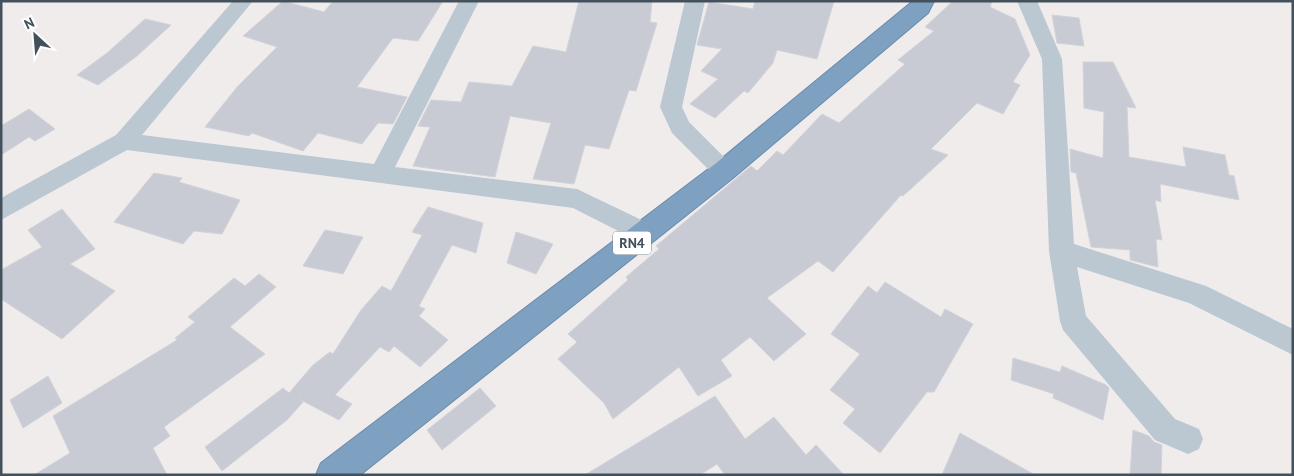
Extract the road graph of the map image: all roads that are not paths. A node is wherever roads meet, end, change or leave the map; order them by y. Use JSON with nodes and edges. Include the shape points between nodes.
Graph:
{"nodes":[{"id":1,"x":244,"y":1,"type":"edge"},
{"id":2,"x":469,"y":1,"type":"edge"},
{"id":3,"x":695,"y":1,"type":"edge"},
{"id":4,"x":924,"y":1,"type":"edge"},
{"id":5,"x":1027,"y":1,"type":"edge"},
{"id":6,"x":124,"y":141,"type":"junction"},
{"id":7,"x":724,"y":171,"type":"junction"},
{"id":8,"x":380,"y":174,"type":"junction"},
{"id":9,"x":1,"y":210,"type":"edge"},
{"id":10,"x":645,"y":233,"type":"junction"},
{"id":11,"x":1062,"y":251,"type":"junction"},
{"id":12,"x":1293,"y":343,"type":"edge"},
{"id":13,"x":1188,"y":439,"type":"dead end"},
{"id":14,"x":332,"y":475,"type":"edge"}],
"edges":[{"from":1,"to":6,"type":"street"},
{"from":2,"to":8,"type":"street"},
{"from":3,"to":7,"type":"street","via":[[671,107],[680,127]]},
{"from":4,"to":7,"type":"highway","number":"RN4","via":[[920,8]]},
{"from":5,"to":11,"type":"street","via":[[1052,59]]},
{"from":6,"to":8,"type":"street"},
{"from":6,"to":9,"type":"street"},
{"from":7,"to":10,"type":"highway","number":"RN4"},
{"from":8,"to":10,"type":"street","via":[[577,200]]},
{"from":10,"to":14,"type":"highway","number":"RN4"},
{"from":11,"to":12,"type":"street","via":[[1197,294]]},
{"from":11,"to":13,"type":"street","via":[[1073,321],[1165,430]]}]}
